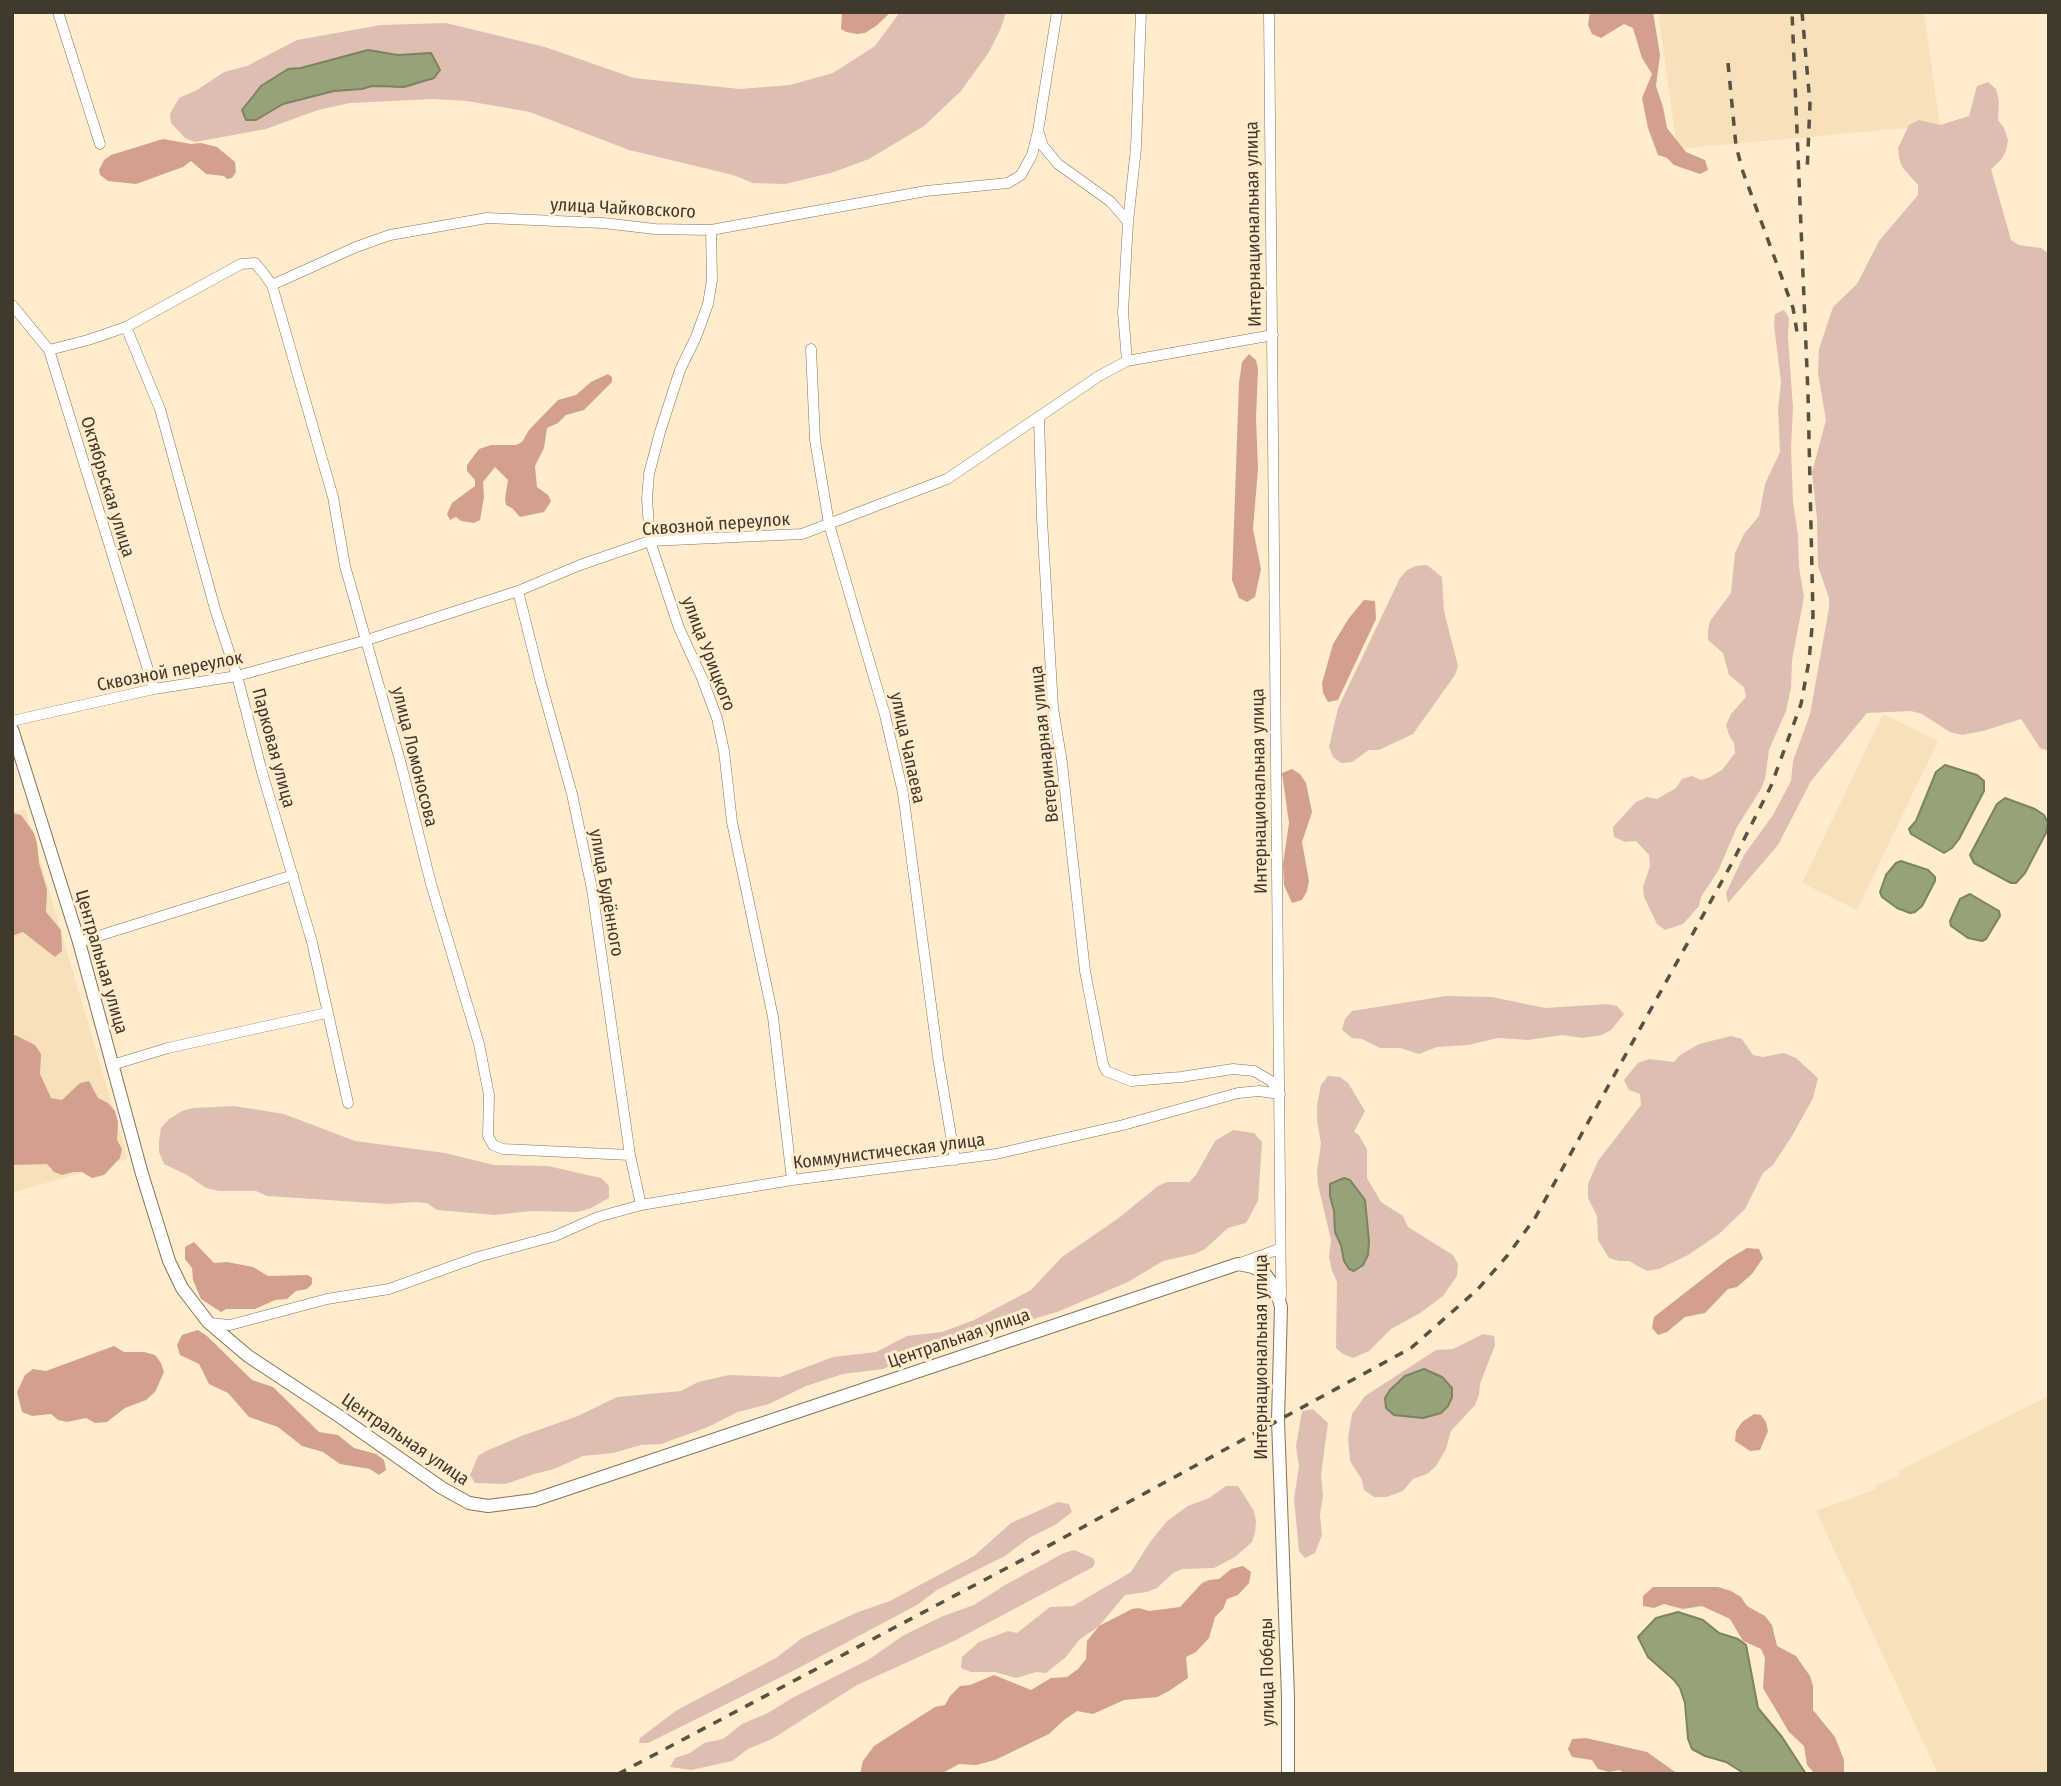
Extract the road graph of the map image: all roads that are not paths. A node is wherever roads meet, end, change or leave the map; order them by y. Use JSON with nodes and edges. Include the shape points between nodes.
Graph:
{"nodes":[{"id":1,"x":58,"y":12,"type":"edge"},
{"id":2,"x":1057,"y":12,"type":"edge"},
{"id":3,"x":1141,"y":12,"type":"edge"},
{"id":4,"x":1269,"y":12,"type":"edge"},
{"id":5,"x":1038,"y":131,"type":"junction"},
{"id":6,"x":100,"y":144,"type":"dead end"},
{"id":7,"x":1128,"y":222,"type":"junction"},
{"id":8,"x":711,"y":230,"type":"junction"},
{"id":9,"x":272,"y":285,"type":"junction"},
{"id":10,"x":12,"y":304,"type":"edge"},
{"id":11,"x":126,"y":327,"type":"junction"},
{"id":12,"x":1273,"y":335,"type":"junction"},
{"id":13,"x":811,"y":349,"type":"dead end"},
{"id":14,"x":49,"y":350,"type":"junction"},
{"id":15,"x":1127,"y":361,"type":"junction"},
{"id":16,"x":1039,"y":418,"type":"junction"},
{"id":17,"x":829,"y":524,"type":"junction"},
{"id":18,"x":650,"y":541,"type":"junction"},
{"id":19,"x":518,"y":591,"type":"junction"},
{"id":20,"x":367,"y":640,"type":"junction"},
{"id":21,"x":237,"y":676,"type":"junction"},
{"id":22,"x":154,"y":688,"type":"junction"},
{"id":23,"x":12,"y":720,"type":"edge"},
{"id":24,"x":12,"y":729,"type":"edge"},
{"id":25,"x":293,"y":875,"type":"junction"},
{"id":26,"x":79,"y":942,"type":"junction"},
{"id":27,"x":326,"y":1013,"type":"junction"},
{"id":28,"x":112,"y":1065,"type":"junction"},
{"id":29,"x":1280,"y":1094,"type":"junction"},
{"id":30,"x":348,"y":1102,"type":"dead end"},
{"id":31,"x":630,"y":1155,"type":"junction"},
{"id":32,"x":955,"y":1160,"type":"junction"},
{"id":33,"x":792,"y":1180,"type":"junction"},
{"id":34,"x":641,"y":1205,"type":"junction"},
{"id":35,"x":1279,"y":1249,"type":"junction"},
{"id":36,"x":1238,"y":1264,"type":"junction"},
{"id":37,"x":1281,"y":1307,"type":"junction"},
{"id":38,"x":208,"y":1322,"type":"junction"},
{"id":39,"x":1283,"y":1569,"type":"joint"},
{"id":40,"x":1287,"y":1774,"type":"edge"}],
"edges":[{"from":1,"to":6,"type":"street"},
{"from":2,"to":5,"type":"street"},
{"from":3,"to":7,"type":"street"},
{"from":4,"to":12,"type":"street","name":"Интернациональная улица"},
{"from":5,"to":7,"type":"street","via":[[1058,164],[1111,202]]},
{"from":5,"to":8,"type":"street","name":"улица Чайковского","via":[[1021,175],[1008,183],[926,191]]},
{"from":7,"to":15,"type":"street","via":[[1123,312]]},
{"from":8,"to":9,"type":"street","name":"улица Чайковского","via":[[487,218],[390,235]]},
{"from":8,"to":18,"type":"street","name":"улица Урицкого","via":[[708,304],[680,370],[649,474]]},
{"from":9,"to":11,"type":"street","via":[[255,263],[241,264]]},
{"from":9,"to":20,"type":"street","name":"улица Ломоносова","via":[[333,496],[345,566]]},
{"from":10,"to":14,"type":"street","name":"Октябрьская улица"},
{"from":11,"to":14,"type":"street"},
{"from":11,"to":21,"type":"street","name":"Парковая улица","via":[[160,409]]},
{"from":12,"to":15,"type":"street","name":"Сквозной переулок"},
{"from":12,"to":29,"type":"street","name":"Интернациональная улица"},
{"from":13,"to":17,"type":"street","name":"улица Чапаева","via":[[815,440]]},
{"from":14,"to":22,"type":"street","name":"Октябрьская улица"},
{"from":15,"to":16,"type":"street","name":"Сквозной переулок"},
{"from":16,"to":17,"type":"street","name":"Сквозной переулок","via":[[947,479]]},
{"from":16,"to":29,"type":"street","name":"Ветеринарная улица","via":[[1053,708],[1085,971],[1102,1064],[1114,1076],[1131,1081],[1233,1069],[1254,1071],[1271,1081]]},
{"from":17,"to":18,"type":"street","name":"Сквозной переулок","via":[[802,534]]},
{"from":17,"to":32,"type":"street","name":"улица Чапаева","via":[[885,715],[902,793]]},
{"from":18,"to":19,"type":"street","name":"Сквозной переулок"},
{"from":18,"to":33,"type":"street","name":"улица Урицкого","via":[[720,729],[732,822],[773,1017]]},
{"from":19,"to":20,"type":"street","name":"Сквозной переулок"},
{"from":19,"to":31,"type":"street","name":"улица Будённого","via":[[592,888]]},
{"from":20,"to":21,"type":"street","name":"Сквозной переулок"},
{"from":20,"to":31,"type":"street","name":"улица Ломоносова","via":[[431,884],[479,1044],[489,1095],[488,1136],[493,1145],[503,1149]]},
{"from":21,"to":22,"type":"street","name":"Сквозной переулок"},
{"from":21,"to":25,"type":"street","name":"Парковая улица"},
{"from":22,"to":23,"type":"street","name":"Сквозной переулок"},
{"from":24,"to":26,"type":"street","name":"Центральная улица"},
{"from":25,"to":26,"type":"street"},
{"from":25,"to":27,"type":"street","name":"Парковая улица"},
{"from":26,"to":28,"type":"street","name":"Центральная улица"},
{"from":27,"to":28,"type":"street"},
{"from":27,"to":30,"type":"street","name":"Парковая улица"},
{"from":28,"to":38,"type":"street","name":"Центральная улица","via":[[169,1261],[182,1288]]},
{"from":29,"to":32,"type":"street","name":"Коммунистическая улица","via":[[1238,1093],[1052,1142]]},
{"from":29,"to":35,"type":"street","name":"Интернациональная улица"},
{"from":31,"to":34,"type":"street","name":"улица Будённого"},
{"from":32,"to":33,"type":"street","name":"Коммунистическая улица"},
{"from":33,"to":34,"type":"street","name":"Коммунистическая улица"},
{"from":34,"to":38,"type":"street","name":"Коммунистическая улица","via":[[389,1289],[327,1299],[230,1325]]},
{"from":35,"to":36,"type":"street","name":"Центральная улица"},
{"from":35,"to":37,"type":"street","name":"Интернациональная улица"},
{"from":36,"to":37,"type":"street","via":[[1270,1278]]},
{"from":36,"to":38,"type":"street","name":"Центральная улица","via":[[534,1500],[488,1506],[469,1503],[442,1488],[247,1356]]},
{"from":37,"to":39,"type":"street","name":"Интернациональная улица","via":[[1278,1413]]},
{"from":39,"to":40,"type":"street","name":"улица Победы"}]}
